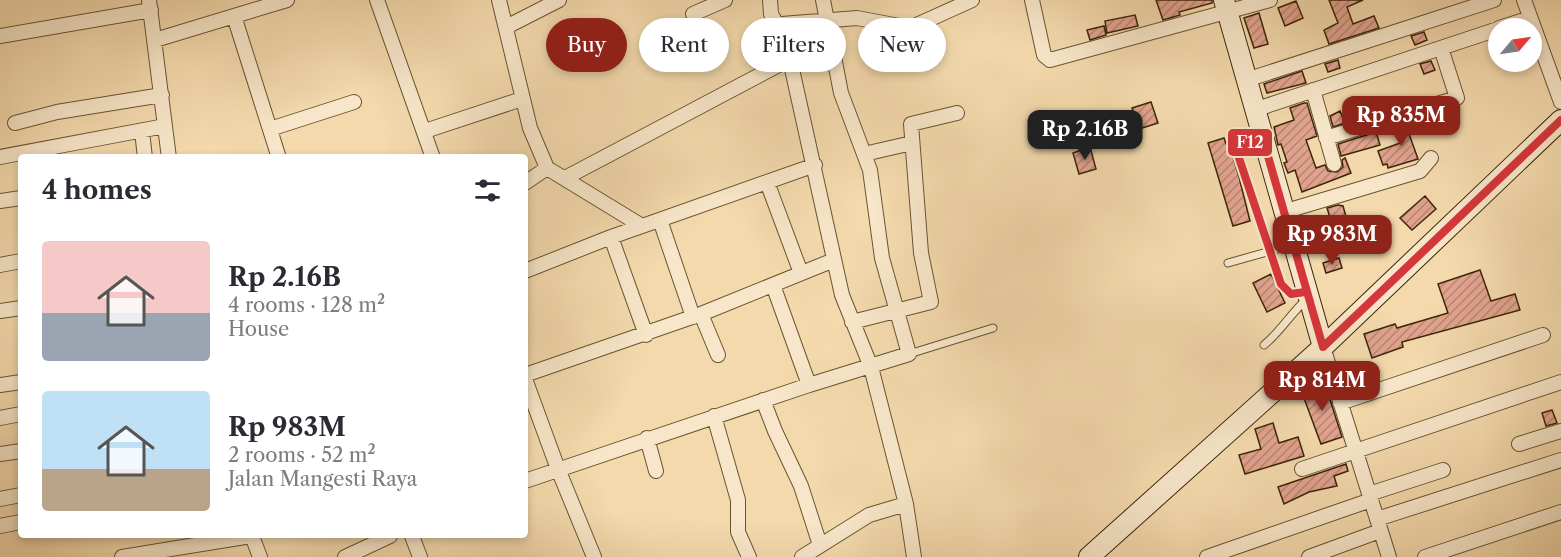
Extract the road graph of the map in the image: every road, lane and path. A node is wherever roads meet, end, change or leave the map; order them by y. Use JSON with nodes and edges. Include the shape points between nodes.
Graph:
{"nodes":[{"id":1,"x":287,"y":0,"type":"edge"},
{"id":2,"x":377,"y":0,"type":"edge"},
{"id":3,"x":500,"y":0,"type":"edge"},
{"id":4,"x":559,"y":0,"type":"edge"},
{"id":5,"x":725,"y":0,"type":"edge"},
{"id":6,"x":770,"y":0,"type":"edge"},
{"id":7,"x":823,"y":0,"type":"edge"},
{"id":8,"x":972,"y":0,"type":"edge"},
{"id":9,"x":1032,"y":0,"type":"edge"},
{"id":10,"x":1270,"y":0,"type":"edge"},
{"id":11,"x":1494,"y":0,"type":"edge"},
{"id":12,"x":1524,"y":0,"type":"edge"},
{"id":13,"x":150,"y":5,"type":"edge"},
{"id":14,"x":1226,"y":7,"type":"edge"},
{"id":15,"x":693,"y":14,"type":"dead end"},
{"id":16,"x":234,"y":16,"type":"junction"},
{"id":17,"x":773,"y":18,"type":"edge"},
{"id":18,"x":826,"y":18,"type":"edge"},
{"id":19,"x":1530,"y":18,"type":"edge"},
{"id":20,"x":846,"y":19,"type":"edge"},
{"id":21,"x":506,"y":27,"type":"junction"},
{"id":22,"x":1488,"y":33,"type":"edge"},
{"id":23,"x":0,"y":36,"type":"edge"},
{"id":24,"x":155,"y":40,"type":"junction"},
{"id":25,"x":1442,"y":48,"type":"junction"},
{"id":26,"x":1542,"y":51,"type":"edge"},
{"id":27,"x":765,"y":72,"type":"edge"},
{"id":28,"x":793,"y":72,"type":"edge"},
{"id":29,"x":837,"y":72,"type":"edge"},
{"id":30,"x":1246,"y":80,"type":"junction"},
{"id":31,"x":1313,"y":90,"type":"junction"},
{"id":32,"x":162,"y":95,"type":"junction"},
{"id":33,"x":522,"y":99,"type":"junction"},
{"id":34,"x":354,"y":102,"type":"dead end"},
{"id":35,"x":1561,"y":102,"type":"edge"},
{"id":36,"x":1254,"y":110,"type":"junction"},
{"id":37,"x":957,"y":113,"type":"dead end"},
{"id":38,"x":1561,"y":120,"type":"edge"},
{"id":39,"x":15,"y":123,"type":"dead end"},
{"id":40,"x":165,"y":126,"type":"junction"},
{"id":41,"x":270,"y":129,"type":"junction"},
{"id":42,"x":142,"y":131,"type":"junction"},
{"id":43,"x":425,"y":131,"type":"junction"},
{"id":44,"x":1326,"y":138,"type":"junction"},
{"id":45,"x":1263,"y":139,"type":"junction"},
{"id":46,"x":912,"y":143,"type":"junction"},
{"id":47,"x":145,"y":154,"type":"edge"},
{"id":48,"x":168,"y":154,"type":"edge"},
{"id":49,"x":278,"y":154,"type":"edge"},
{"id":50,"x":432,"y":154,"type":"edge"},
{"id":51,"x":864,"y":154,"type":"junction"},
{"id":52,"x":0,"y":157,"type":"edge"},
{"id":53,"x":1431,"y":158,"type":"dead end"},
{"id":54,"x":1334,"y":164,"type":"dead end"},
{"id":55,"x":815,"y":165,"type":"junction"},
{"id":56,"x":547,"y":168,"type":"junction"},
{"id":57,"x":565,"y":178,"type":"junction"},
{"id":58,"x":528,"y":181,"type":"edge"},
{"id":59,"x":767,"y":182,"type":"junction"},
{"id":60,"x":18,"y":198,"type":"edge"},
{"id":61,"x":0,"y":201,"type":"edge"},
{"id":62,"x":1284,"y":212,"type":"junction"},
{"id":63,"x":660,"y":220,"type":"junction"},
{"id":64,"x":642,"y":226,"type":"junction"},
{"id":65,"x":611,"y":237,"type":"junction"},
{"id":66,"x":1292,"y":245,"type":"junction"},
{"id":67,"x":1268,"y":250,"type":"junction"},
{"id":68,"x":834,"y":260,"type":"junction"},
{"id":69,"x":18,"y":262,"type":"edge"},
{"id":70,"x":1228,"y":263,"type":"dead end"},
{"id":71,"x":0,"y":265,"type":"edge"},
{"id":72,"x":528,"y":270,"type":"edge"},
{"id":73,"x":801,"y":273,"type":"junction"},
{"id":74,"x":773,"y":285,"type":"junction"},
{"id":75,"x":1306,"y":296,"type":"junction"},
{"id":76,"x":18,"y":308,"type":"edge"},
{"id":77,"x":896,"y":310,"type":"junction"},
{"id":78,"x":0,"y":311,"type":"edge"},
{"id":79,"x":697,"y":316,"type":"junction"},
{"id":80,"x":852,"y":322,"type":"junction"},
{"id":81,"x":993,"y":328,"type":"dead end"},
{"id":82,"x":646,"y":335,"type":"junction"},
{"id":83,"x":1543,"y":335,"type":"dead end"},
{"id":84,"x":1264,"y":345,"type":"dead end"},
{"id":85,"x":1323,"y":347,"type":"junction"},
{"id":86,"x":909,"y":354,"type":"junction"},
{"id":87,"x":718,"y":355,"type":"dead end"},
{"id":88,"x":871,"y":367,"type":"junction"},
{"id":89,"x":528,"y":376,"type":"edge"},
{"id":90,"x":18,"y":382,"type":"edge"},
{"id":91,"x":1561,"y":382,"type":"edge"},
{"id":92,"x":0,"y":385,"type":"edge"},
{"id":93,"x":528,"y":385,"type":"edge"},
{"id":94,"x":809,"y":385,"type":"junction"},
{"id":95,"x":764,"y":400,"type":"junction"},
{"id":96,"x":1340,"y":403,"type":"junction"},
{"id":97,"x":18,"y":415,"type":"edge"},
{"id":98,"x":714,"y":416,"type":"junction"},
{"id":99,"x":0,"y":418,"type":"edge"},
{"id":100,"x":1561,"y":431,"type":"edge"},
{"id":101,"x":648,"y":438,"type":"junction"},
{"id":102,"x":1519,"y":444,"type":"dead end"},
{"id":103,"x":1355,"y":449,"type":"junction"},
{"id":104,"x":18,"y":451,"type":"edge"},
{"id":105,"x":0,"y":454,"type":"edge"},
{"id":106,"x":1561,"y":460,"type":"edge"},
{"id":107,"x":1302,"y":468,"type":"dead end"},
{"id":108,"x":558,"y":469,"type":"junction"},
{"id":109,"x":1443,"y":470,"type":"dead end"},
{"id":110,"x":656,"y":471,"type":"dead end"},
{"id":111,"x":528,"y":480,"type":"edge"},
{"id":112,"x":18,"y":496,"type":"edge"},
{"id":113,"x":1370,"y":497,"type":"junction"},
{"id":114,"x":0,"y":499,"type":"edge"},
{"id":115,"x":906,"y":504,"type":"junction"},
{"id":116,"x":1561,"y":512,"type":"edge"},
{"id":117,"x":18,"y":523,"type":"edge"},
{"id":118,"x":1378,"y":525,"type":"junction"},
{"id":119,"x":0,"y":526,"type":"edge"},
{"id":120,"x":239,"y":538,"type":"edge"},
{"id":121,"x":252,"y":538,"type":"edge"},
{"id":122,"x":386,"y":538,"type":"edge"},
{"id":123,"x":413,"y":538,"type":"edge"},
{"id":124,"x":820,"y":545,"type":"junction"},
{"id":125,"x":122,"y":557,"type":"edge"},
{"id":126,"x":260,"y":557,"type":"edge"},
{"id":127,"x":345,"y":557,"type":"edge"},
{"id":128,"x":420,"y":557,"type":"edge"},
{"id":129,"x":594,"y":557,"type":"edge"},
{"id":130,"x":749,"y":557,"type":"edge"},
{"id":131,"x":802,"y":557,"type":"edge"},
{"id":132,"x":914,"y":557,"type":"edge"},
{"id":133,"x":1089,"y":557,"type":"edge"},
{"id":134,"x":1207,"y":557,"type":"edge"},
{"id":135,"x":1309,"y":557,"type":"edge"},
{"id":136,"x":1389,"y":557,"type":"edge"},
{"id":137,"x":1425,"y":557,"type":"edge"}],
"edges":[{"from":1,"to":16,"type":"street"},
{"from":2,"to":43,"type":"street"},
{"from":3,"to":21,"type":"street"},
{"from":4,"to":21,"type":"street"},
{"from":5,"to":15,"type":"street"},
{"from":6,"to":17,"type":"street"},
{"from":7,"to":18,"type":"street"},
{"from":8,"to":20,"type":"street","via":[[912,28]]},
{"from":9,"to":14,"type":"street","via":[[1045,57],[1050,60]]},
{"from":10,"to":14,"type":"street"},
{"from":11,"to":30,"type":"street"},
{"from":12,"to":19,"type":"street"},
{"from":13,"to":23,"type":"street"},
{"from":13,"to":24,"type":"street"},
{"from":14,"to":30,"type":"main road"},
{"from":16,"to":24,"type":"street"},
{"from":16,"to":41,"type":"street"},
{"from":21,"to":33,"type":"street"},
{"from":22,"to":25,"type":"street"},
{"from":24,"to":32,"type":"street"},
{"from":25,"to":31,"type":"street"},
{"from":25,"to":44,"type":"street","via":[[1457,98]]},
{"from":26,"to":35,"type":"street"},
{"from":27,"to":57,"type":"street"},
{"from":28,"to":55,"type":"street"},
{"from":29,"to":51,"type":"street"},
{"from":30,"to":36,"type":"main road"},
{"from":31,"to":36,"type":"street"},
{"from":31,"to":44,"type":"street"},
{"from":32,"to":39,"type":"street"},
{"from":32,"to":40,"type":"street"},
{"from":33,"to":43,"type":"street"},
{"from":33,"to":56,"type":"street"},
{"from":34,"to":41,"type":"street"},
{"from":36,"to":45,"type":"main road"},
{"from":37,"to":46,"type":"street","via":[[913,121]]},
{"from":38,"to":85,"type":"main road"},
{"from":40,"to":42,"type":"street"},
{"from":40,"to":48,"type":"street"},
{"from":41,"to":49,"type":"street"},
{"from":42,"to":47,"type":"street"},
{"from":42,"to":52,"type":"street"},
{"from":43,"to":50,"type":"street"},
{"from":44,"to":54,"type":"street"},
{"from":45,"to":62,"type":"main road"},
{"from":45,"to":67,"type":"lane","via":[[1237,149]]},
{"from":46,"to":51,"type":"street"},
{"from":46,"to":77,"type":"street","via":[[921,253],[931,302]]},
{"from":51,"to":77,"type":"street","via":[[870,170],[882,258]]},
{"from":53,"to":62,"type":"street","via":[[1420,171]]},
{"from":55,"to":59,"type":"street"},
{"from":55,"to":68,"type":"street"},
{"from":56,"to":57,"type":"street"},
{"from":56,"to":58,"type":"street"},
{"from":57,"to":64,"type":"street"},
{"from":59,"to":63,"type":"street"},
{"from":59,"to":73,"type":"street"},
{"from":60,"to":61,"type":"street"},
{"from":62,"to":66,"type":"main road"},
{"from":63,"to":64,"type":"street"},
{"from":63,"to":79,"type":"street"},
{"from":64,"to":65,"type":"street"},
{"from":65,"to":72,"type":"street"},
{"from":65,"to":82,"type":"street"},
{"from":66,"to":67,"type":"lane"},
{"from":66,"to":75,"type":"main road"},
{"from":67,"to":70,"type":"lane"},
{"from":67,"to":75,"type":"lane","via":[[1285,292]]},
{"from":68,"to":73,"type":"street"},
{"from":68,"to":80,"type":"street"},
{"from":69,"to":71,"type":"street"},
{"from":73,"to":74,"type":"street"},
{"from":74,"to":79,"type":"street"},
{"from":74,"to":94,"type":"street"},
{"from":75,"to":84,"type":"lane","via":[[1280,331]]},
{"from":75,"to":85,"type":"main road"},
{"from":76,"to":78,"type":"street"},
{"from":77,"to":80,"type":"street"},
{"from":77,"to":86,"type":"street"},
{"from":79,"to":82,"type":"street"},
{"from":79,"to":87,"type":"street"},
{"from":80,"to":88,"type":"street"},
{"from":81,"to":86,"type":"lane"},
{"from":82,"to":89,"type":"street"},
{"from":83,"to":96,"type":"street"},
{"from":85,"to":96,"type":"street"},
{"from":85,"to":133,"type":"main road"},
{"from":86,"to":88,"type":"street"},
{"from":88,"to":94,"type":"street"},
{"from":88,"to":115,"type":"street"},
{"from":90,"to":92,"type":"street"},
{"from":91,"to":103,"type":"street"},
{"from":93,"to":108,"type":"street"},
{"from":94,"to":95,"type":"street"},
{"from":95,"to":98,"type":"street"},
{"from":95,"to":124,"type":"street","via":[[801,486]]},
{"from":96,"to":103,"type":"street"},
{"from":97,"to":99,"type":"street"},
{"from":98,"to":101,"type":"street"},
{"from":98,"to":130,"type":"street","via":[[738,500],[738,532]]},
{"from":100,"to":102,"type":"street"},
{"from":101,"to":108,"type":"street"},
{"from":101,"to":110,"type":"street"},
{"from":103,"to":107,"type":"street"},
{"from":103,"to":113,"type":"street"},
{"from":104,"to":105,"type":"street"},
{"from":106,"to":118,"type":"street"},
{"from":108,"to":111,"type":"street"},
{"from":108,"to":129,"type":"street"},
{"from":109,"to":113,"type":"street"},
{"from":112,"to":114,"type":"street"},
{"from":113,"to":118,"type":"street"},
{"from":113,"to":134,"type":"street"},
{"from":115,"to":124,"type":"street","via":[[869,515]]},
{"from":115,"to":132,"type":"street"},
{"from":116,"to":137,"type":"street"},
{"from":117,"to":119,"type":"street"},
{"from":118,"to":135,"type":"street"},
{"from":118,"to":136,"type":"street"},
{"from":120,"to":125,"type":"street"},
{"from":121,"to":126,"type":"street"},
{"from":122,"to":127,"type":"street"},
{"from":123,"to":128,"type":"street"},
{"from":124,"to":131,"type":"street"}]}
